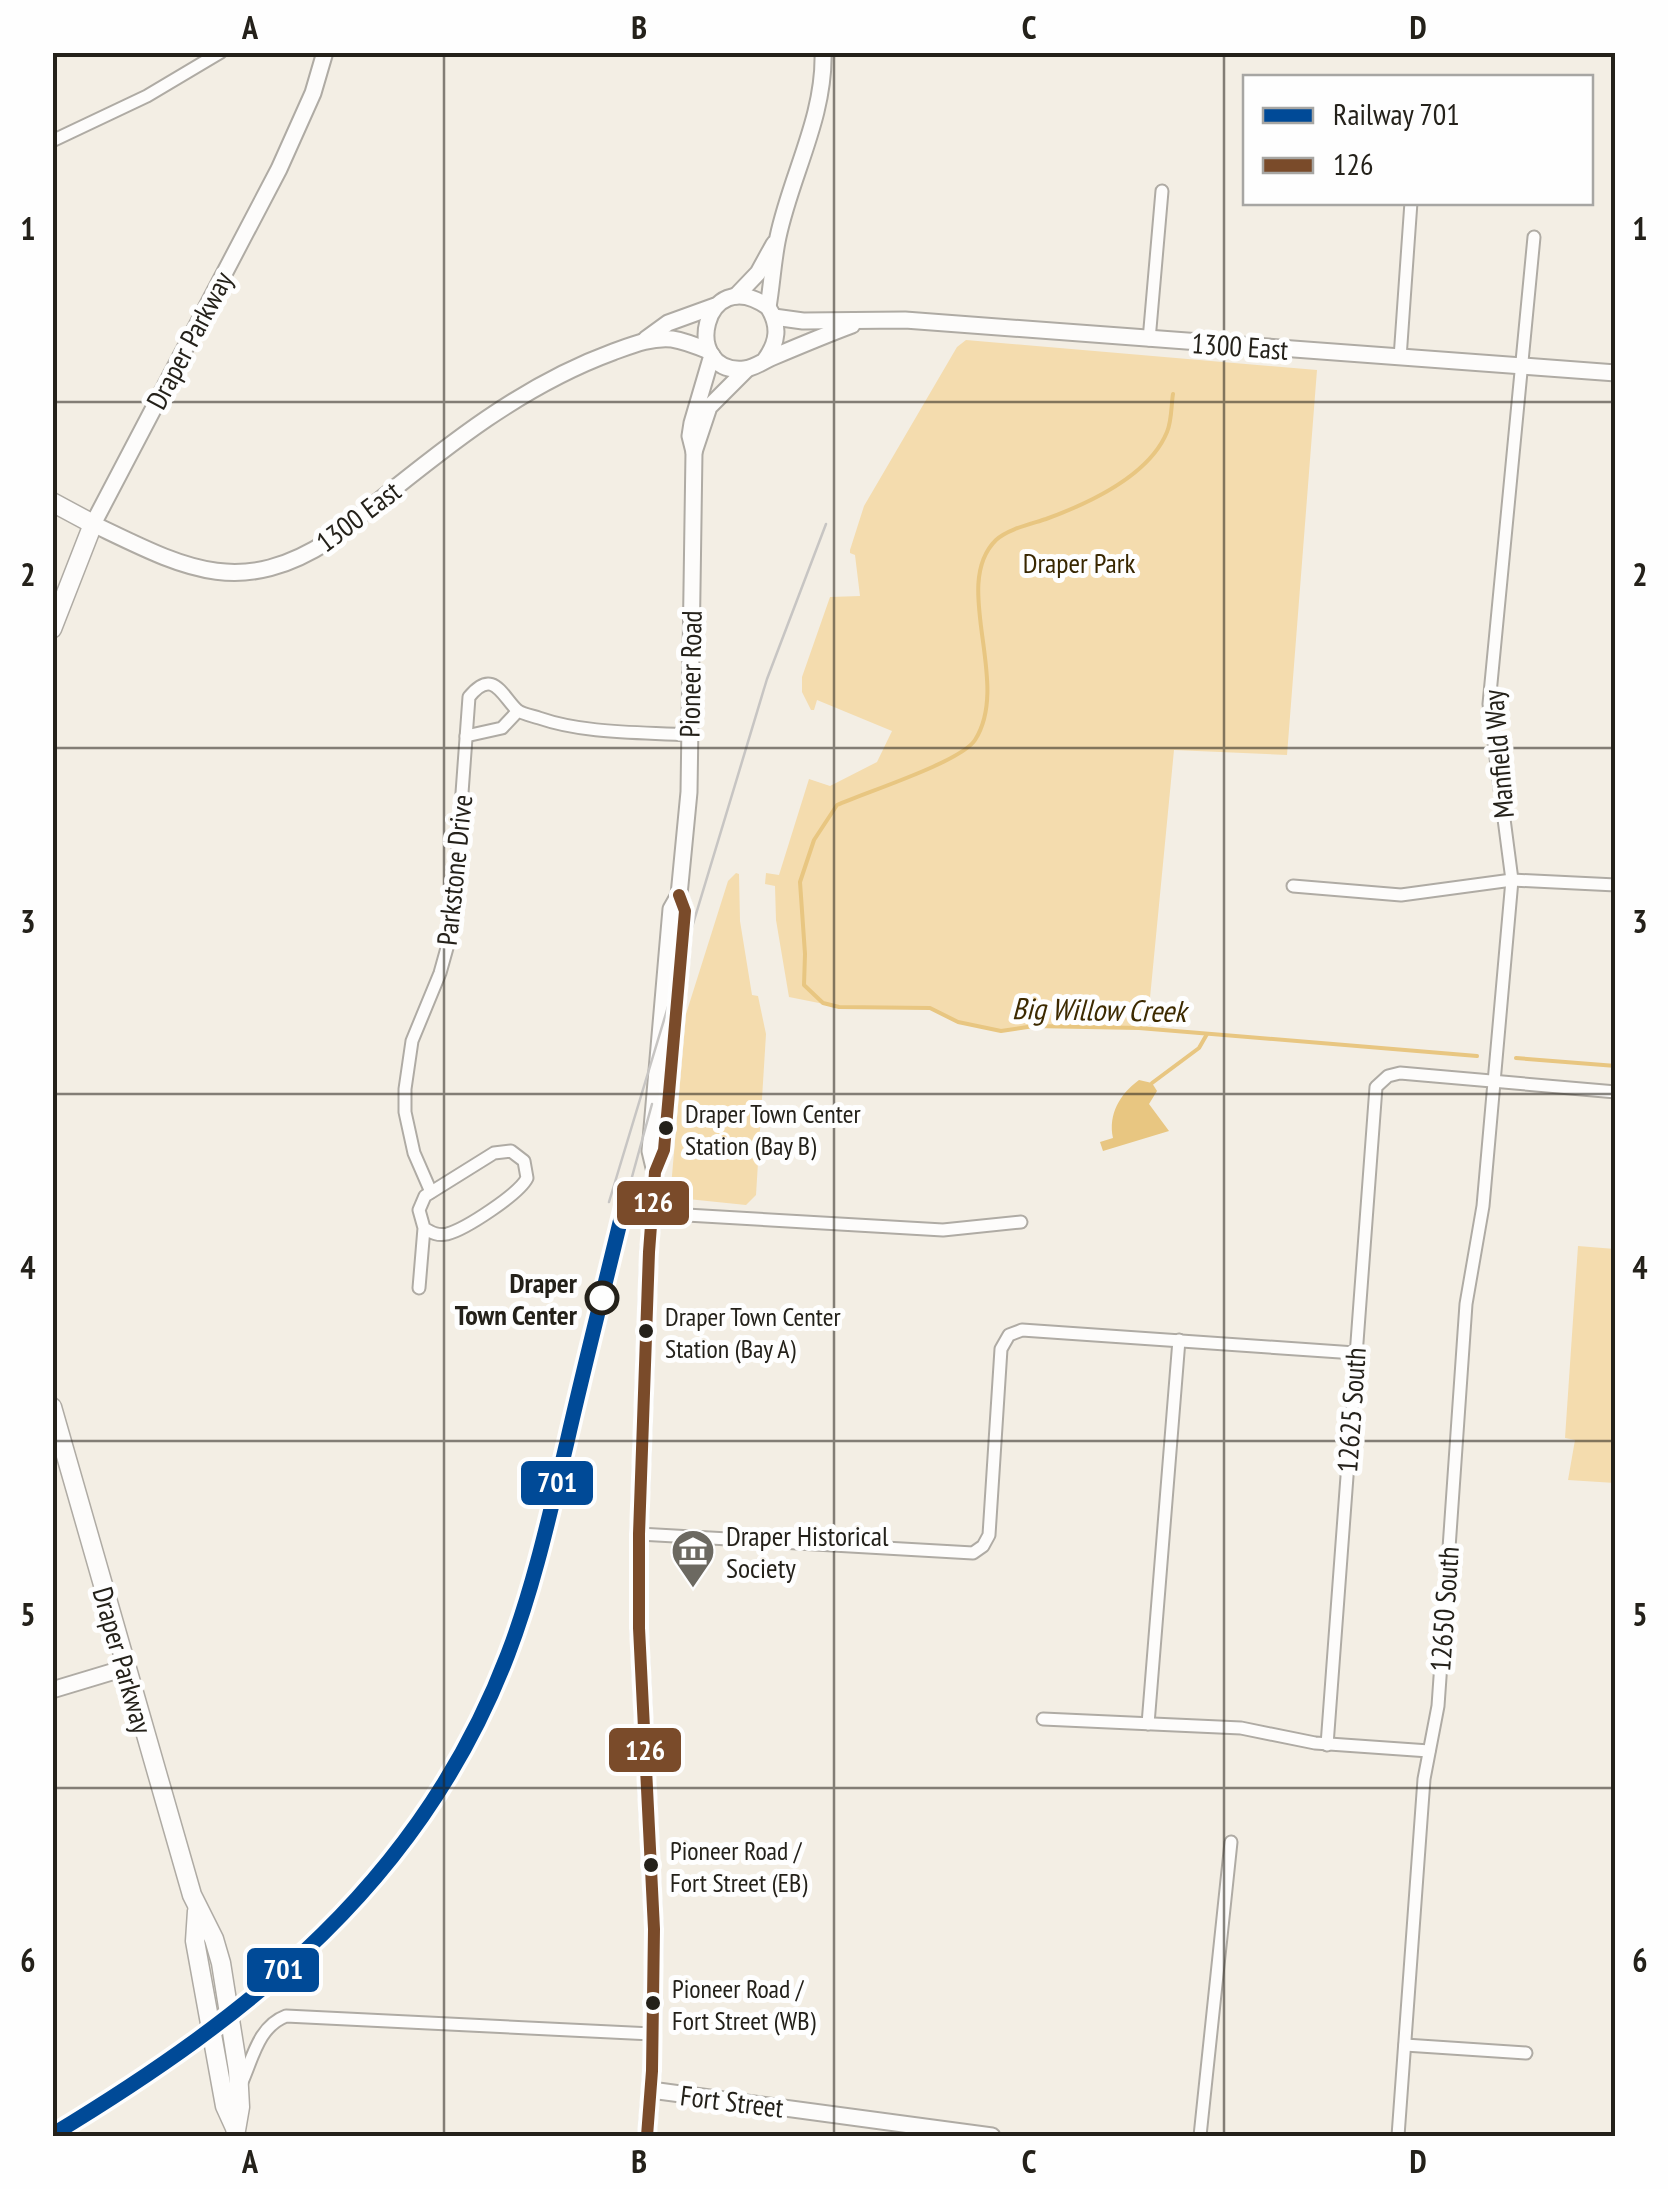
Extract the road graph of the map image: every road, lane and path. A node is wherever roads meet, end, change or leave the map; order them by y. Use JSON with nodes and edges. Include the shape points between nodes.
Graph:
{"nodes":[{"id":1,"x":221,"y":52,"type":"edge"},
{"id":2,"x":824,"y":52,"type":"edge"},
{"id":3,"x":323,"y":53,"type":"edge"},
{"id":4,"x":52,"y":141,"type":"edge"},
{"id":5,"x":1162,"y":191,"type":"dead end"},
{"id":6,"x":1411,"y":205,"type":"edge"},
{"id":7,"x":778,"y":236,"type":"junction"},
{"id":8,"x":1534,"y":237,"type":"dead end"},
{"id":9,"x":736,"y":296,"type":"junction"},
{"id":10,"x":716,"y":306,"type":"junction"},
{"id":11,"x":771,"y":312,"type":"junction"},
{"id":12,"x":865,"y":320,"type":"junction"},
{"id":13,"x":1150,"y":340,"type":"junction"},
{"id":14,"x":643,"y":341,"type":"junction"},
{"id":15,"x":711,"y":353,"type":"junction"},
{"id":16,"x":1400,"y":358,"type":"junction"},
{"id":17,"x":765,"y":360,"type":"junction"},
{"id":18,"x":1522,"y":366,"type":"junction"},
{"id":19,"x":746,"y":369,"type":"junction"},
{"id":20,"x":1616,"y":373,"type":"edge"},
{"id":21,"x":694,"y":452,"type":"junction"},
{"id":22,"x":52,"y":502,"type":"edge"},
{"id":23,"x":93,"y":524,"type":"junction"},
{"id":24,"x":52,"y":628,"type":"edge"},
{"id":25,"x":518,"y":711,"type":"junction"},
{"id":26,"x":689,"y":734,"type":"junction"},
{"id":27,"x":466,"y":736,"type":"junction"},
{"id":28,"x":1512,"y":880,"type":"junction"},
{"id":29,"x":1616,"y":885,"type":"edge"},
{"id":30,"x":1293,"y":886,"type":"dead end"},
{"id":31,"x":1496,"y":1082,"type":"junction"},
{"id":32,"x":1616,"y":1092,"type":"edge"},
{"id":33,"x":431,"y":1192,"type":"junction"},
{"id":34,"x":652,"y":1213,"type":"junction"},
{"id":35,"x":1021,"y":1222,"type":"dead end"},
{"id":36,"x":424,"y":1228,"type":"junction"},
{"id":37,"x":419,"y":1288,"type":"dead end"},
{"id":38,"x":1179,"y":1340,"type":"junction"},
{"id":39,"x":1355,"y":1353,"type":"junction"},
{"id":40,"x":52,"y":1407,"type":"edge"},
{"id":41,"x":640,"y":1534,"type":"junction"},
{"id":42,"x":124,"y":1668,"type":"junction"},
{"id":43,"x":52,"y":1690,"type":"edge"},
{"id":44,"x":1043,"y":1719,"type":"dead end"},
{"id":45,"x":1148,"y":1724,"type":"junction"},
{"id":46,"x":1327,"y":1744,"type":"junction"},
{"id":47,"x":1429,"y":1751,"type":"junction"},
{"id":48,"x":1230,"y":1842,"type":"dead end"},
{"id":49,"x":197,"y":1911,"type":"junction"},
{"id":50,"x":652,"y":2034,"type":"junction"},
{"id":51,"x":1405,"y":2045,"type":"junction"},
{"id":52,"x":1526,"y":2053,"type":"dead end"},
{"id":53,"x":651,"y":2090,"type":"junction"},
{"id":54,"x":239,"y":2091,"type":"junction"},
{"id":55,"x":235,"y":2132,"type":"edge"},
{"id":56,"x":647,"y":2136,"type":"edge"},
{"id":57,"x":992,"y":2136,"type":"edge"},
{"id":58,"x":1200,"y":2136,"type":"edge"},
{"id":59,"x":1398,"y":2136,"type":"edge"}],
"edges":[{"from":1,"to":4,"type":"street"},
{"from":2,"to":7,"type":"street","via":[[811,130]]},
{"from":3,"to":23,"type":"street","name":"Draper Parkway","via":[[279,169]]},
{"from":5,"to":13,"type":"street"},
{"from":6,"to":16,"type":"street"},
{"from":7,"to":9,"type":"street"},
{"from":7,"to":11,"type":"street"},
{"from":8,"to":18,"type":"street","name":"Manfield Way"},
{"from":9,"to":10,"type":"street"},
{"from":9,"to":11,"type":"street","via":[[757,300]]},
{"from":10,"to":14,"type":"street","name":"1300 East","via":[[668,323]]},
{"from":10,"to":15,"type":"street","via":[[704,335]]},
{"from":11,"to":12,"type":"street","name":"1300 East","via":[[804,321]]},
{"from":11,"to":17,"type":"street","via":[[778,332]]},
{"from":12,"to":13,"type":"street","name":"1300 East"},
{"from":12,"to":17,"type":"street","name":"1300 East"},
{"from":13,"to":16,"type":"street","name":"1300 East"},
{"from":14,"to":15,"type":"street","name":"1300 East","via":[[670,339]]},
{"from":14,"to":23,"type":"street","name":"1300 East","via":[[570,368],[507,402],[330,540],[284,563],[240,573],[201,571]]},
{"from":15,"to":19,"type":"street"},
{"from":15,"to":21,"type":"street","name":"Pioneer Road","via":[[692,423]]},
{"from":16,"to":18,"type":"street","name":"1300 East"},
{"from":17,"to":19,"type":"street"},
{"from":18,"to":20,"type":"street","name":"1300 East"},
{"from":18,"to":28,"type":"street","name":"Manfield Way","via":[[1489,704]]},
{"from":19,"to":21,"type":"street","name":"Pioneer Road","via":[[714,400]]},
{"from":21,"to":26,"type":"street","name":"Pioneer Road"},
{"from":22,"to":23,"type":"main road","name":"1300 East"},
{"from":23,"to":24,"type":"main road","name":"Draper Parkway"},
{"from":25,"to":26,"type":"street","via":[[560,724]]},
{"from":25,"to":27,"type":"street","via":[[502,728]]},
{"from":25,"to":27,"type":"street","name":"Parkstone Drive","via":[[504,691],[481,686],[469,697]]},
{"from":26,"to":34,"type":"street","name":"Pioneer Road","via":[[680,895],[685,911],[664,1150]]},
{"from":27,"to":33,"type":"street","name":"Parkstone Drive","via":[[452,930],[412,1041],[406,1077],[408,1133]]},
{"from":28,"to":29,"type":"street"},
{"from":28,"to":30,"type":"street","via":[[1401,895]]},
{"from":28,"to":31,"type":"street","name":"Manfield Way"},
{"from":31,"to":32,"type":"street"},
{"from":31,"to":39,"type":"street","name":"12625 South","via":[[1400,1073],[1376,1088]]},
{"from":31,"to":47,"type":"street","name":"12650 South","via":[[1466,1304],[1438,1706]]},
{"from":33,"to":36,"type":"street","via":[[419,1210]]},
{"from":33,"to":36,"type":"street","via":[[502,1150],[518,1154],[527,1170],[518,1192],[452,1232]]},
{"from":34,"to":35,"type":"street","via":[[943,1230]]},
{"from":34,"to":41,"type":"street","name":"Pioneer Road"},
{"from":36,"to":37,"type":"street"},
{"from":38,"to":39,"type":"street"},
{"from":38,"to":41,"type":"street","via":[[1028,1330],[1009,1335],[1001,1348],[988,1535],[979,1550],[960,1555]]},
{"from":38,"to":45,"type":"street"},
{"from":39,"to":46,"type":"street","name":"12625 South"},
{"from":40,"to":42,"type":"main road","name":"Draper Parkway"},
{"from":41,"to":50,"type":"street","name":"Pioneer Road"},
{"from":42,"to":43,"type":"street"},
{"from":42,"to":49,"type":"main road","name":"Draper Parkway"},
{"from":44,"to":45,"type":"street"},
{"from":45,"to":46,"type":"street","via":[[1240,1728]]},
{"from":46,"to":47,"type":"street"},
{"from":47,"to":51,"type":"street","name":"12650 South"},
{"from":48,"to":58,"type":"street"},
{"from":49,"to":54,"type":"main road","name":"Draper Parkway","via":[[221,1963]]},
{"from":49,"to":55,"type":"main road","name":"Draper Parkway","via":[[195,1941]]},
{"from":50,"to":53,"type":"street","name":"Pioneer Road"},
{"from":50,"to":54,"type":"street","via":[[292,2015],[263,2032]]},
{"from":51,"to":52,"type":"street"},
{"from":51,"to":59,"type":"street","name":"12650 South"},
{"from":53,"to":56,"type":"street","name":"Pioneer Road"},
{"from":53,"to":57,"type":"street","name":"Fort Street"},
{"from":54,"to":55,"type":"main road","name":"Draper Parkway"}]}
